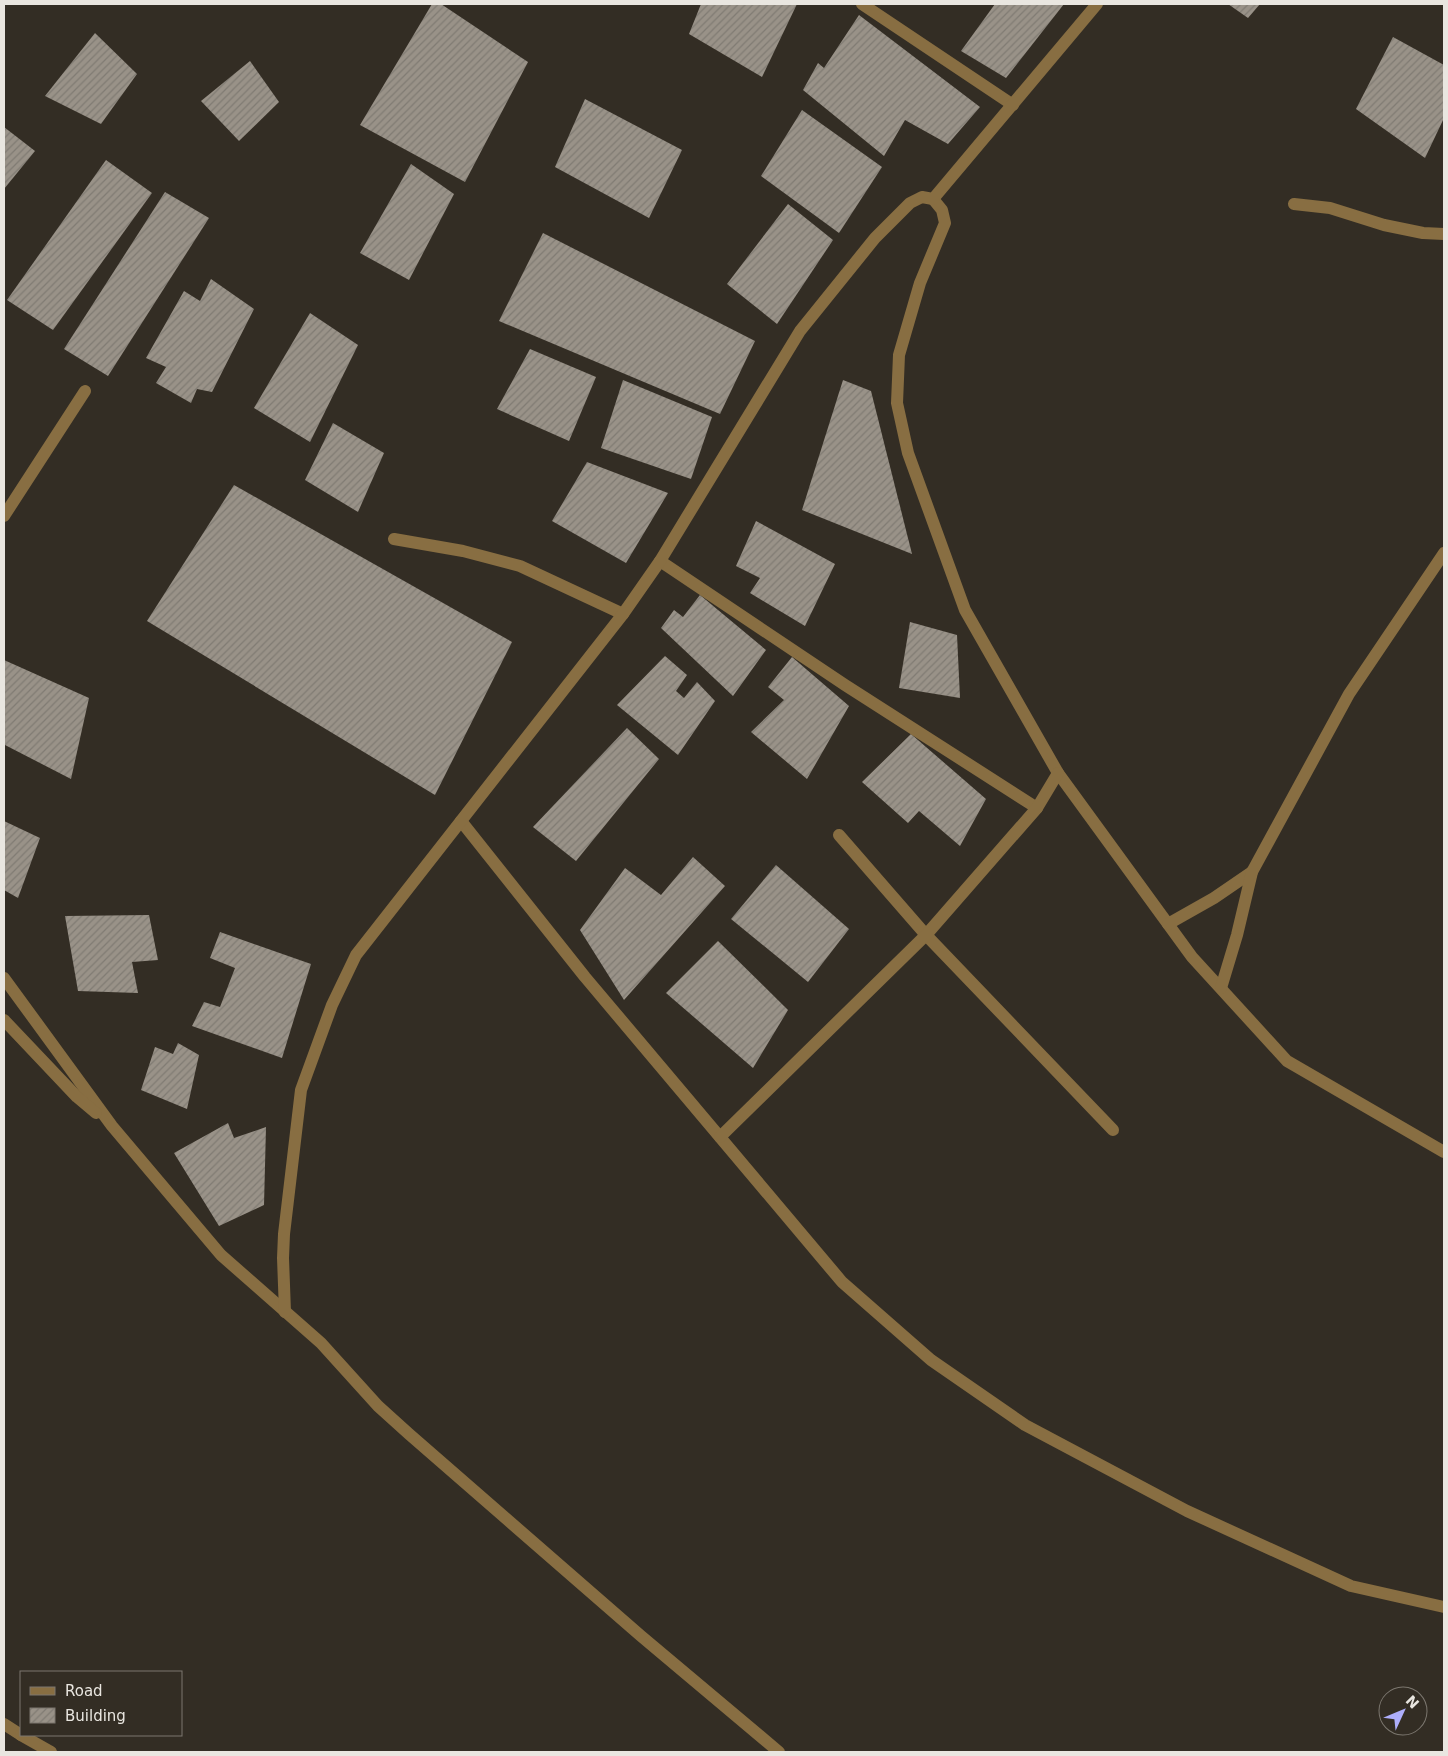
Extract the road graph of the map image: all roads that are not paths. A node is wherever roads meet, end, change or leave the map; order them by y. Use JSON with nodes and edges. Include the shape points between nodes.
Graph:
{"nodes":[{"id":1,"x":862,"y":4,"type":"edge"},
{"id":2,"x":1097,"y":4,"type":"edge"},
{"id":3,"x":1013,"y":105,"type":"junction"},
{"id":4,"x":933,"y":199,"type":"junction"},
{"id":5,"x":1294,"y":204,"type":"dead end"},
{"id":6,"x":1444,"y":234,"type":"edge"},
{"id":7,"x":85,"y":391,"type":"dead end"},
{"id":8,"x":4,"y":516,"type":"edge"},
{"id":9,"x":394,"y":539,"type":"dead end"},
{"id":10,"x":1444,"y":553,"type":"edge"},
{"id":11,"x":660,"y":561,"type":"junction"},
{"id":12,"x":623,"y":614,"type":"junction"},
{"id":13,"x":1058,"y":773,"type":"junction"},
{"id":14,"x":1037,"y":808,"type":"junction"},
{"id":15,"x":461,"y":821,"type":"junction"},
{"id":16,"x":839,"y":835,"type":"dead end"},
{"id":17,"x":1252,"y":872,"type":"junction"},
{"id":18,"x":1168,"y":924,"type":"junction"},
{"id":19,"x":926,"y":935,"type":"junction"},
{"id":20,"x":4,"y":978,"type":"edge"},
{"id":21,"x":1221,"y":988,"type":"junction"},
{"id":22,"x":4,"y":1020,"type":"edge"},
{"id":23,"x":112,"y":1126,"type":"junction"},
{"id":24,"x":1113,"y":1130,"type":"dead end"},
{"id":25,"x":720,"y":1137,"type":"junction"},
{"id":26,"x":1443,"y":1150,"type":"edge"},
{"id":27,"x":285,"y":1312,"type":"junction"},
{"id":28,"x":1444,"y":1607,"type":"edge"},
{"id":29,"x":4,"y":1724,"type":"edge"},
{"id":30,"x":20,"y":1734,"type":"edge"},
{"id":31,"x":23,"y":1736,"type":"edge"},
{"id":32,"x":52,"y":1752,"type":"edge"},
{"id":33,"x":779,"y":1752,"type":"edge"}],
"edges":[{"from":1,"to":3,"type":"street"},
{"from":2,"to":3,"type":"street"},
{"from":3,"to":4,"type":"street"},
{"from":4,"to":11,"type":"street","via":[[922,197],[910,202],[875,238],[800,332]]},
{"from":4,"to":13,"type":"street","via":[[942,210],[945,223],[920,283],[899,355],[898,403],[908,453],[965,610]]},
{"from":5,"to":6,"type":"street","via":[[1330,208],[1423,234]]},
{"from":7,"to":8,"type":"street"},
{"from":9,"to":12,"type":"street","via":[[463,551],[520,566]]},
{"from":10,"to":17,"type":"street","via":[[1349,694]]},
{"from":11,"to":12,"type":"street"},
{"from":11,"to":14,"type":"street"},
{"from":12,"to":15,"type":"street"},
{"from":13,"to":14,"type":"street"},
{"from":13,"to":18,"type":"street"},
{"from":14,"to":19,"type":"street"},
{"from":15,"to":25,"type":"street","via":[[584,977]]},
{"from":15,"to":27,"type":"street","via":[[356,955],[318,1041],[301,1090],[284,1234]]},
{"from":16,"to":19,"type":"street"},
{"from":17,"to":18,"type":"street"},
{"from":17,"to":21,"type":"street"},
{"from":18,"to":21,"type":"street","via":[[1192,957]]},
{"from":19,"to":24,"type":"street"},
{"from":19,"to":25,"type":"street"},
{"from":20,"to":23,"type":"street"},
{"from":21,"to":26,"type":"street","via":[[1287,1061]]},
{"from":22,"to":23,"type":"street","via":[[77,1096]]},
{"from":23,"to":27,"type":"street","via":[[221,1255]]},
{"from":25,"to":28,"type":"street","via":[[842,1282],[931,1360],[1025,1425],[1187,1511],[1351,1586]]},
{"from":27,"to":33,"type":"street","via":[[321,1343],[378,1406],[409,1434]]},
{"from":29,"to":30,"type":"street"},
{"from":31,"to":32,"type":"street"}]}
